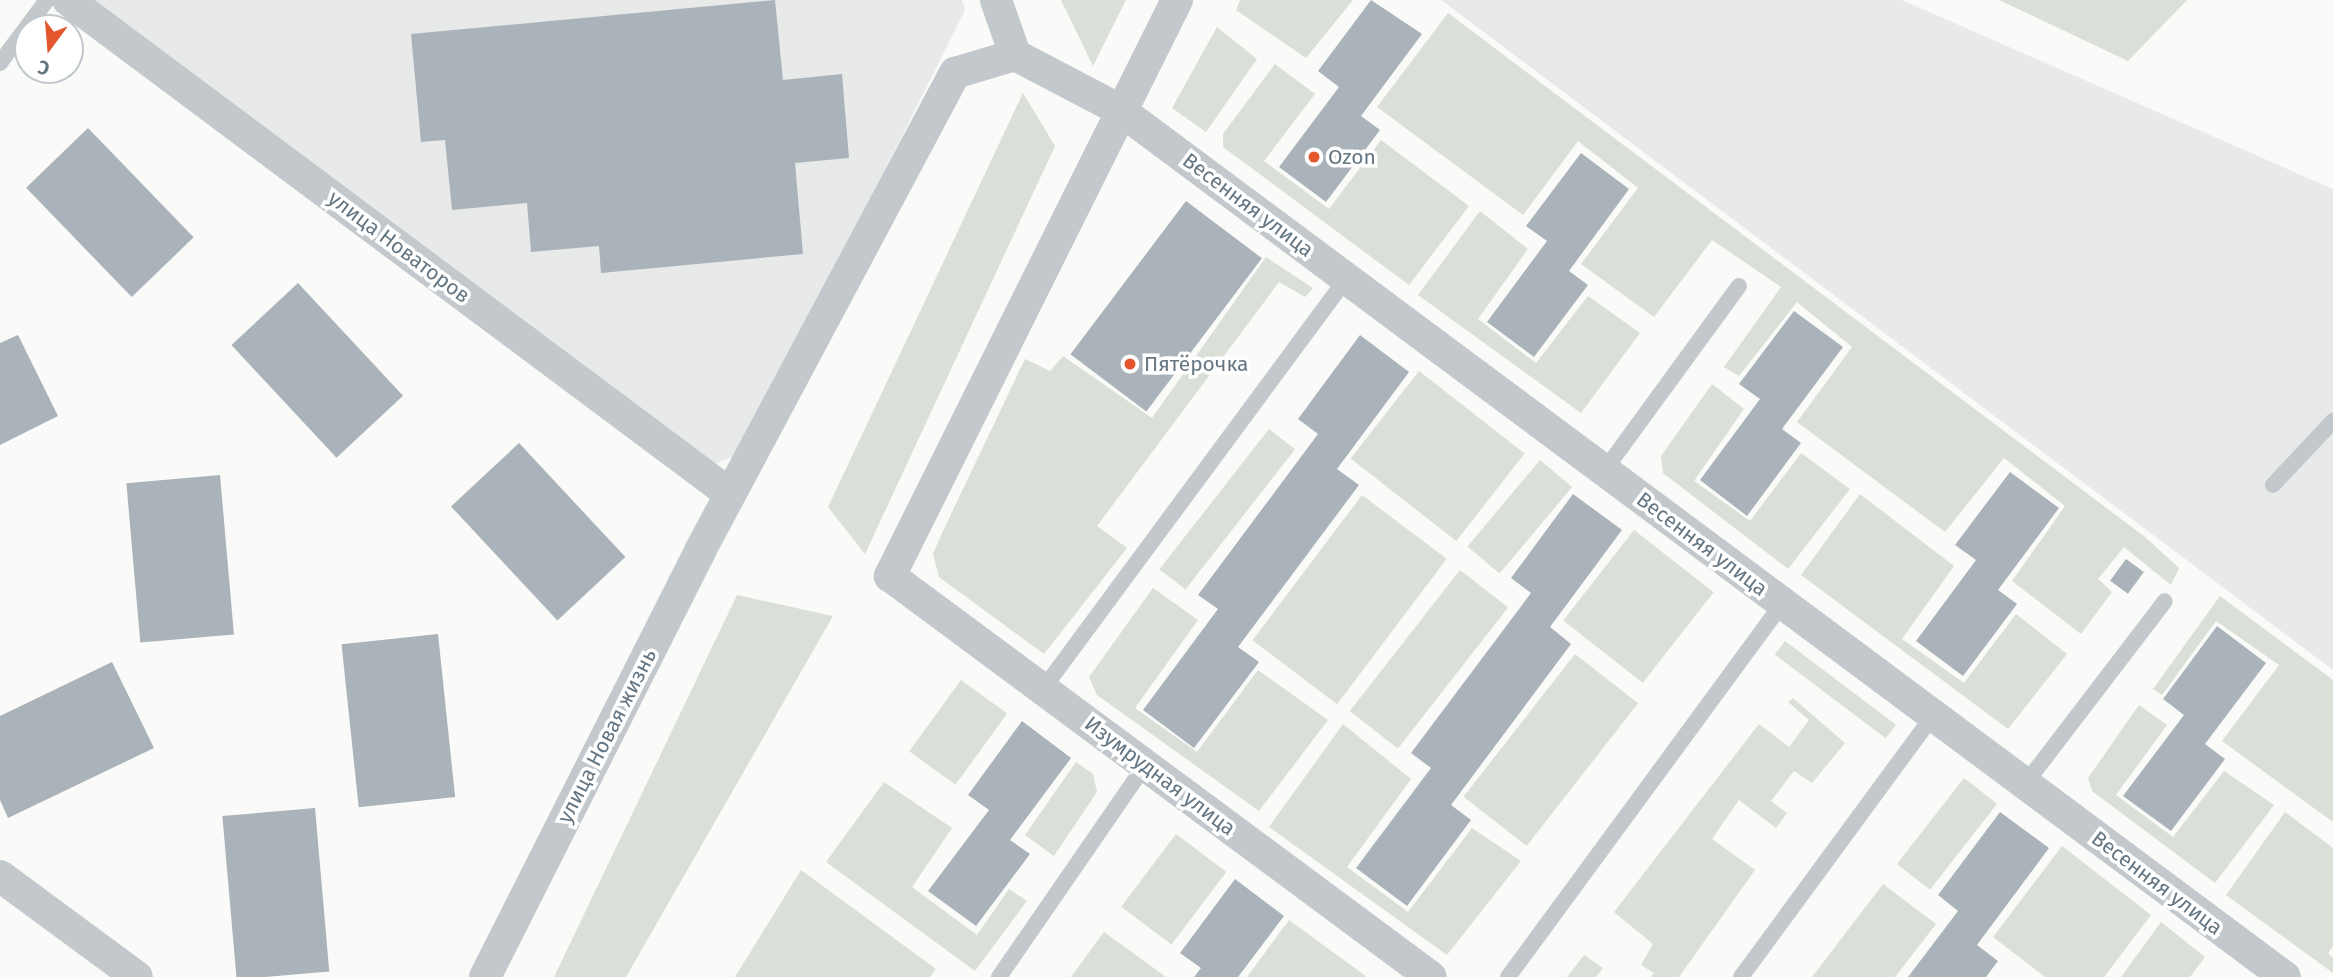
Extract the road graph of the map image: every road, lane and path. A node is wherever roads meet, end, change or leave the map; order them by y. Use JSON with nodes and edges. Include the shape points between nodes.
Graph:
{"nodes":[{"id":1,"x":47,"y":0,"type":"edge"},
{"id":2,"x":68,"y":0,"type":"edge"},
{"id":3,"x":996,"y":0,"type":"edge"},
{"id":4,"x":1177,"y":0,"type":"edge"},
{"id":5,"x":1015,"y":55,"type":"junction"},
{"id":6,"x":0,"y":63,"type":"edge"},
{"id":7,"x":1120,"y":110,"type":"junction"},
{"id":8,"x":1346,"y":279,"type":"junction"},
{"id":9,"x":1739,"y":286,"type":"dead end"},
{"id":10,"x":2333,"y":421,"type":"edge"},
{"id":11,"x":1604,"y":471,"type":"junction"},
{"id":12,"x":2273,"y":485,"type":"dead end"},
{"id":13,"x":730,"y":494,"type":"junction"},
{"id":14,"x":2165,"y":601,"type":"dead end"},
{"id":15,"x":1783,"y":604,"type":"junction"},
{"id":16,"x":1043,"y":689,"type":"junction"},
{"id":17,"x":1933,"y":716,"type":"junction"},
{"id":18,"x":1145,"y":765,"type":"junction"},
{"id":19,"x":2025,"y":784,"type":"junction"},
{"id":20,"x":0,"y":876,"type":"edge"},
{"id":21,"x":137,"y":977,"type":"edge"},
{"id":22,"x":485,"y":977,"type":"edge"},
{"id":23,"x":999,"y":977,"type":"edge"},
{"id":24,"x":1431,"y":977,"type":"edge"},
{"id":25,"x":1508,"y":977,"type":"edge"},
{"id":26,"x":1741,"y":977,"type":"edge"},
{"id":27,"x":2285,"y":977,"type":"edge"}],
"edges":[{"from":1,"to":6,"type":"lane"},
{"from":2,"to":13,"type":"street","name":"улица Новаторов"},
{"from":3,"to":5,"type":"street"},
{"from":4,"to":7,"type":"street"},
{"from":5,"to":7,"type":"street","name":"Весенняя улица"},
{"from":5,"to":13,"type":"street","name":"улица Новая жизнь","via":[[955,74]]},
{"from":7,"to":8,"type":"street","name":"Весенняя улица"},
{"from":7,"to":16,"type":"street","name":"Изумрудная улица","via":[[890,576]]},
{"from":8,"to":11,"type":"street","name":"Весенняя улица"},
{"from":8,"to":16,"type":"lane"},
{"from":9,"to":11,"type":"lane"},
{"from":10,"to":12,"type":"lane"},
{"from":11,"to":15,"type":"street","name":"Весенняя улица"},
{"from":13,"to":22,"type":"street","name":"улица Новая жизнь"},
{"from":14,"to":19,"type":"lane"},
{"from":15,"to":17,"type":"street","name":"Весенняя улица"},
{"from":15,"to":25,"type":"lane"},
{"from":16,"to":18,"type":"street","name":"Изумрудная улица"},
{"from":17,"to":19,"type":"street","name":"Весенняя улица"},
{"from":17,"to":26,"type":"lane"},
{"from":18,"to":23,"type":"lane"},
{"from":18,"to":24,"type":"street","name":"Изумрудная улица"},
{"from":19,"to":27,"type":"street","name":"Весенняя улица"},
{"from":20,"to":21,"type":"street"}]}
